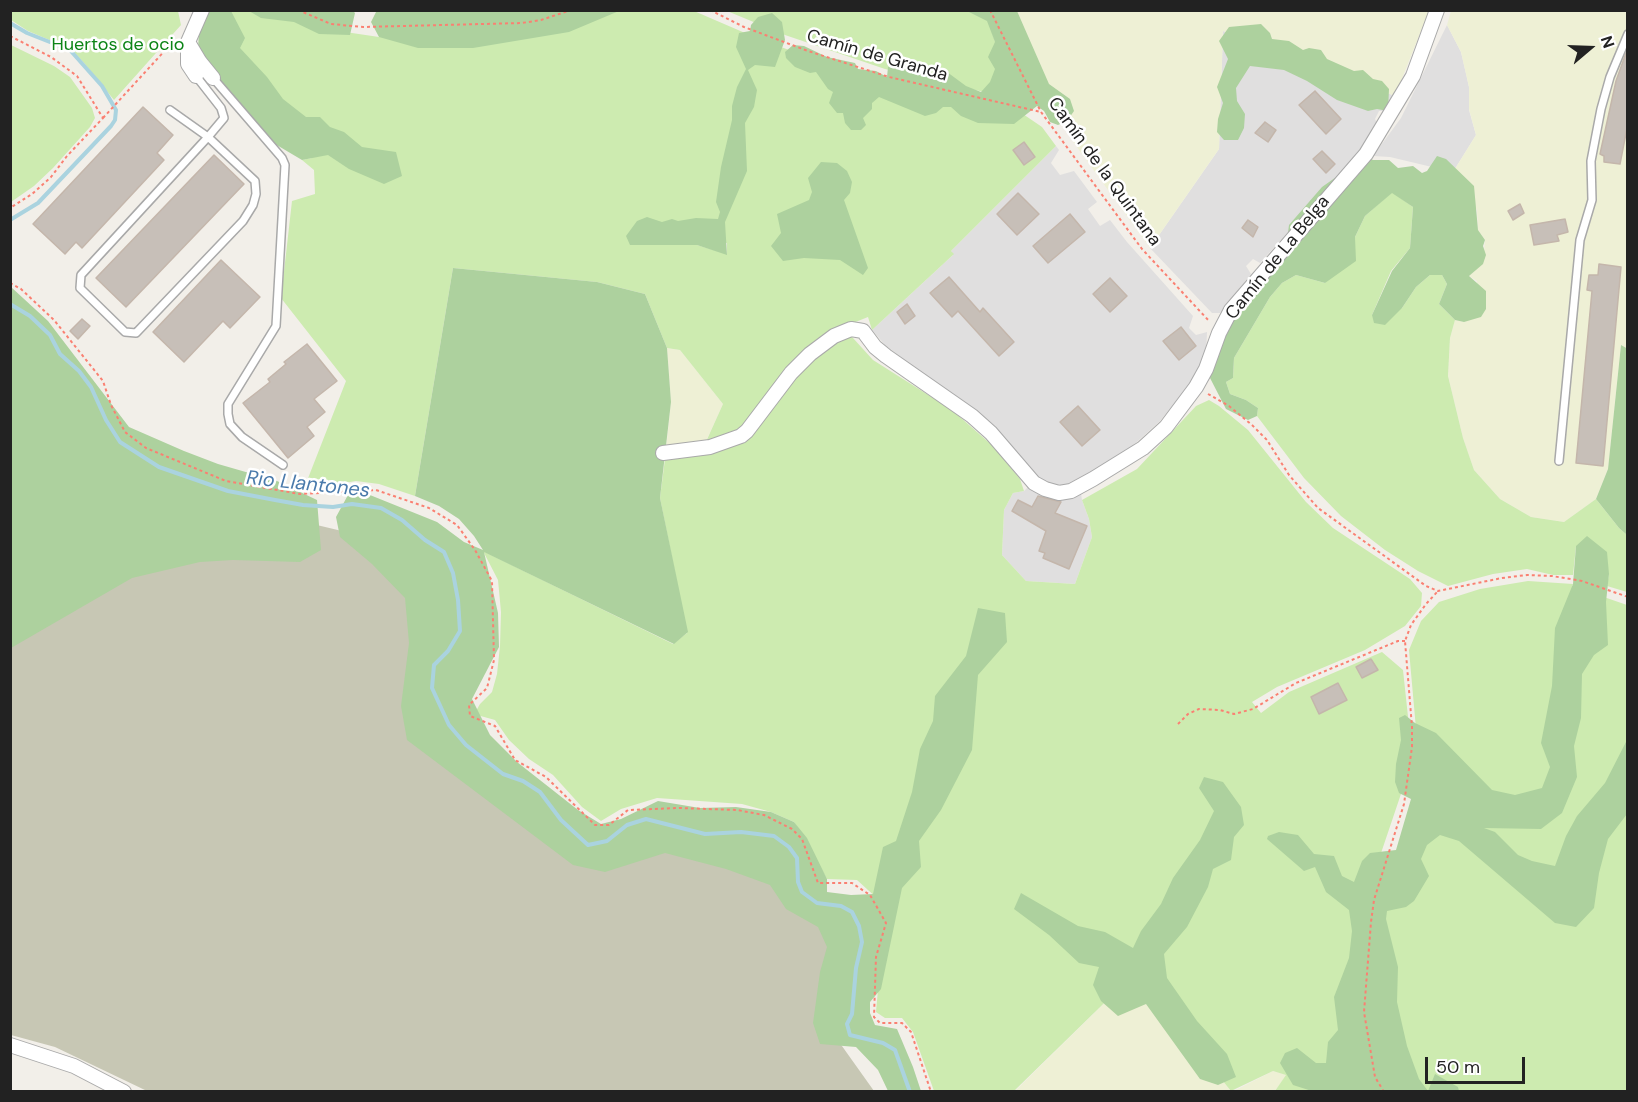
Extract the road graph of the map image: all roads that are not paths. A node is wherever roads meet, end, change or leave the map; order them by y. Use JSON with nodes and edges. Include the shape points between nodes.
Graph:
{"nodes":[{"id":1,"x":202,"y":10,"type":"edge"},
{"id":2,"x":1437,"y":10,"type":"edge"},
{"id":3,"x":1628,"y":34,"type":"edge"},
{"id":4,"x":181,"y":43,"type":"junction"},
{"id":5,"x":196,"y":76,"type":"joint"},
{"id":6,"x":213,"y":78,"type":"joint"},
{"id":7,"x":170,"y":110,"type":"dead end"},
{"id":8,"x":208,"y":137,"type":"junction"},
{"id":9,"x":663,"y":453,"type":"dead end"},
{"id":10,"x":1559,"y":461,"type":"dead end"},
{"id":11,"x":283,"y":465,"type":"dead end"},
{"id":12,"x":10,"y":1045,"type":"edge"},
{"id":13,"x":124,"y":1092,"type":"edge"}],
"edges":[{"from":1,"to":4,"type":"street"},
{"from":2,"to":9,"type":"street","name":"Camín de La Belga","via":[[1413,76],[1366,154],[1231,310],[1206,369],[1166,428],[1143,448],[1093,479],[1059,493],[1034,483],[972,416],[886,356],[863,331],[850,329],[810,354],[741,436],[710,447]]},
{"from":3,"to":10,"type":"lane","via":[[1610,77],[1591,161],[1592,200],[1580,240]]},
{"from":4,"to":5,"type":"street"},
{"from":4,"to":6,"type":"street"},
{"from":5,"to":8,"type":"lane","via":[[221,108],[224,118]]},
{"from":6,"to":11,"type":"lane","via":[[285,165],[276,326],[228,404],[230,424]]},
{"from":7,"to":8,"type":"lane"},
{"from":8,"to":8,"type":"lane","via":[[81,275],[80,288],[125,332],[136,333],[253,205],[255,181]]},
{"from":12,"to":13,"type":"street","via":[[74,1066]]}]}
